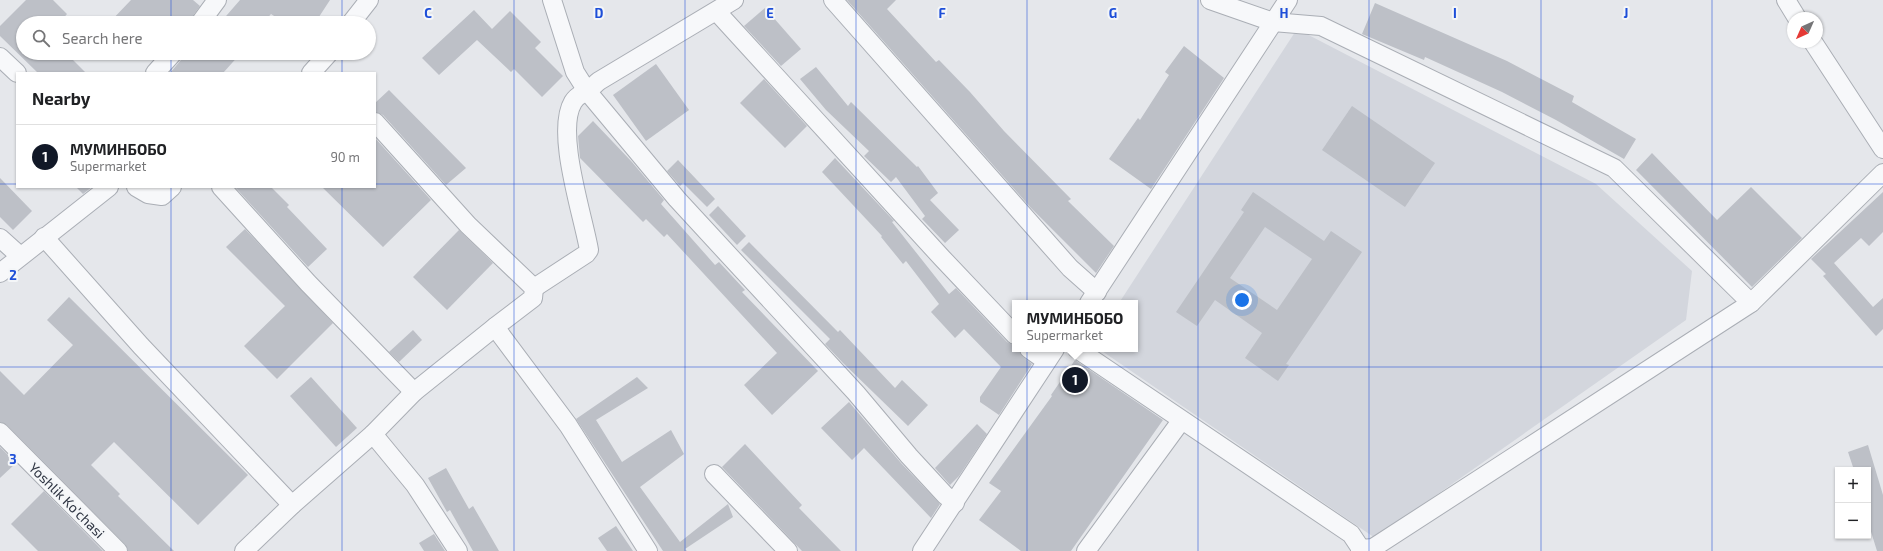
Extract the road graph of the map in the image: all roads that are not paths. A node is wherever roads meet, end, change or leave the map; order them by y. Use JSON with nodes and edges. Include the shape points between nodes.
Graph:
{"nodes":[{"id":1,"x":217,"y":0,"type":"edge"},
{"id":2,"x":369,"y":0,"type":"edge"},
{"id":3,"x":552,"y":0,"type":"edge"},
{"id":4,"x":734,"y":0,"type":"edge"},
{"id":5,"x":833,"y":0,"type":"edge"},
{"id":6,"x":1210,"y":0,"type":"edge"},
{"id":7,"x":1288,"y":0,"type":"edge"},
{"id":8,"x":1786,"y":0,"type":"edge"},
{"id":9,"x":717,"y":12,"type":"junction"},
{"id":10,"x":1793,"y":12,"type":"edge"},
{"id":11,"x":205,"y":16,"type":"edge"},
{"id":12,"x":356,"y":16,"type":"edge"},
{"id":13,"x":1273,"y":22,"type":"junction"},
{"id":14,"x":1817,"y":48,"type":"edge"},
{"id":15,"x":0,"y":57,"type":"edge"},
{"id":16,"x":167,"y":60,"type":"edge"},
{"id":17,"x":16,"y":72,"type":"edge"},
{"id":18,"x":156,"y":72,"type":"edge"},
{"id":19,"x":587,"y":91,"type":"junction"},
{"id":20,"x":376,"y":123,"type":"edge"},
{"id":21,"x":1883,"y":149,"type":"edge"},
{"id":22,"x":1883,"y":173,"type":"edge"},
{"id":23,"x":107,"y":188,"type":"edge"},
{"id":24,"x":138,"y":188,"type":"edge"},
{"id":25,"x":171,"y":188,"type":"edge"},
{"id":26,"x":221,"y":188,"type":"edge"},
{"id":27,"x":44,"y":237,"type":"junction"},
{"id":28,"x":0,"y":238,"type":"edge"},
{"id":29,"x":20,"y":256,"type":"junction"},
{"id":30,"x":0,"y":273,"type":"edge"},
{"id":31,"x":534,"y":288,"type":"junction"},
{"id":32,"x":1093,"y":298,"type":"edge"},
{"id":33,"x":1751,"y":303,"type":"junction"},
{"id":34,"x":495,"y":327,"type":"junction"},
{"id":35,"x":1012,"y":332,"type":"edge"},
{"id":36,"x":1040,"y":352,"type":"edge"},
{"id":37,"x":1081,"y":352,"type":"edge"},
{"id":38,"x":1051,"y":355,"type":"edge"},
{"id":39,"x":414,"y":392,"type":"junction"},
{"id":40,"x":1181,"y":421,"type":"junction"},
{"id":41,"x":0,"y":432,"type":"edge"},
{"id":42,"x":373,"y":434,"type":"junction"},
{"id":43,"x":714,"y":474,"type":"dead end"},
{"id":44,"x":956,"y":503,"type":"junction"},
{"id":45,"x":292,"y":505,"type":"junction"},
{"id":46,"x":1361,"y":550,"type":"edge"},
{"id":47,"x":118,"y":551,"type":"edge"},
{"id":48,"x":244,"y":551,"type":"edge"},
{"id":49,"x":458,"y":551,"type":"edge"},
{"id":50,"x":648,"y":551,"type":"edge"},
{"id":51,"x":788,"y":551,"type":"edge"},
{"id":52,"x":922,"y":551,"type":"edge"},
{"id":53,"x":1086,"y":551,"type":"edge"}],
"edges":[{"from":1,"to":11,"type":"street"},
{"from":2,"to":12,"type":"street"},
{"from":3,"to":19,"type":"street","via":[[575,72]]},
{"from":4,"to":9,"type":"street"},
{"from":5,"to":32,"type":"street","via":[[1070,268]]},
{"from":6,"to":13,"type":"street"},
{"from":7,"to":13,"type":"street"},
{"from":8,"to":10,"type":"street"},
{"from":9,"to":19,"type":"street","via":[[598,81]]},
{"from":9,"to":35,"type":"street"},
{"from":13,"to":32,"type":"street"},
{"from":13,"to":33,"type":"street","via":[[1321,26],[1614,168]]},
{"from":14,"to":21,"type":"street"},
{"from":15,"to":17,"type":"street"},
{"from":16,"to":18,"type":"street"},
{"from":19,"to":31,"type":"street","via":[[572,103],[567,139],[588,250],[586,254]]},
{"from":19,"to":44,"type":"street","via":[[677,199],[856,392],[909,456],[945,495]]},
{"from":20,"to":31,"type":"street","via":[[468,225]]},
{"from":22,"to":33,"type":"street"},
{"from":23,"to":27,"type":"street"},
{"from":24,"to":25,"type":"street","via":[[148,194],[162,196]]},
{"from":26,"to":39,"type":"street","via":[[308,283]]},
{"from":27,"to":29,"type":"street"},
{"from":27,"to":45,"type":"street","via":[[141,346]]},
{"from":28,"to":29,"type":"street"},
{"from":29,"to":30,"type":"street"},
{"from":31,"to":34,"type":"street","via":[[533,298]]},
{"from":33,"to":46,"type":"street","via":[[1373,548]]},
{"from":34,"to":39,"type":"street"},
{"from":34,"to":50,"type":"street","via":[[568,425]]},
{"from":36,"to":38,"type":"street"},
{"from":37,"to":40,"type":"street"},
{"from":38,"to":44,"type":"street"},
{"from":39,"to":42,"type":"street"},
{"from":40,"to":46,"type":"street","via":[[1351,534]]},
{"from":40,"to":53,"type":"street"},
{"from":41,"to":47,"type":"street","name":"Yoshlik Ko'chasi"},
{"from":42,"to":45,"type":"street"},
{"from":42,"to":49,"type":"street","via":[[415,485]]},
{"from":43,"to":51,"type":"street"},
{"from":44,"to":52,"type":"street"},
{"from":45,"to":48,"type":"street"}]}
